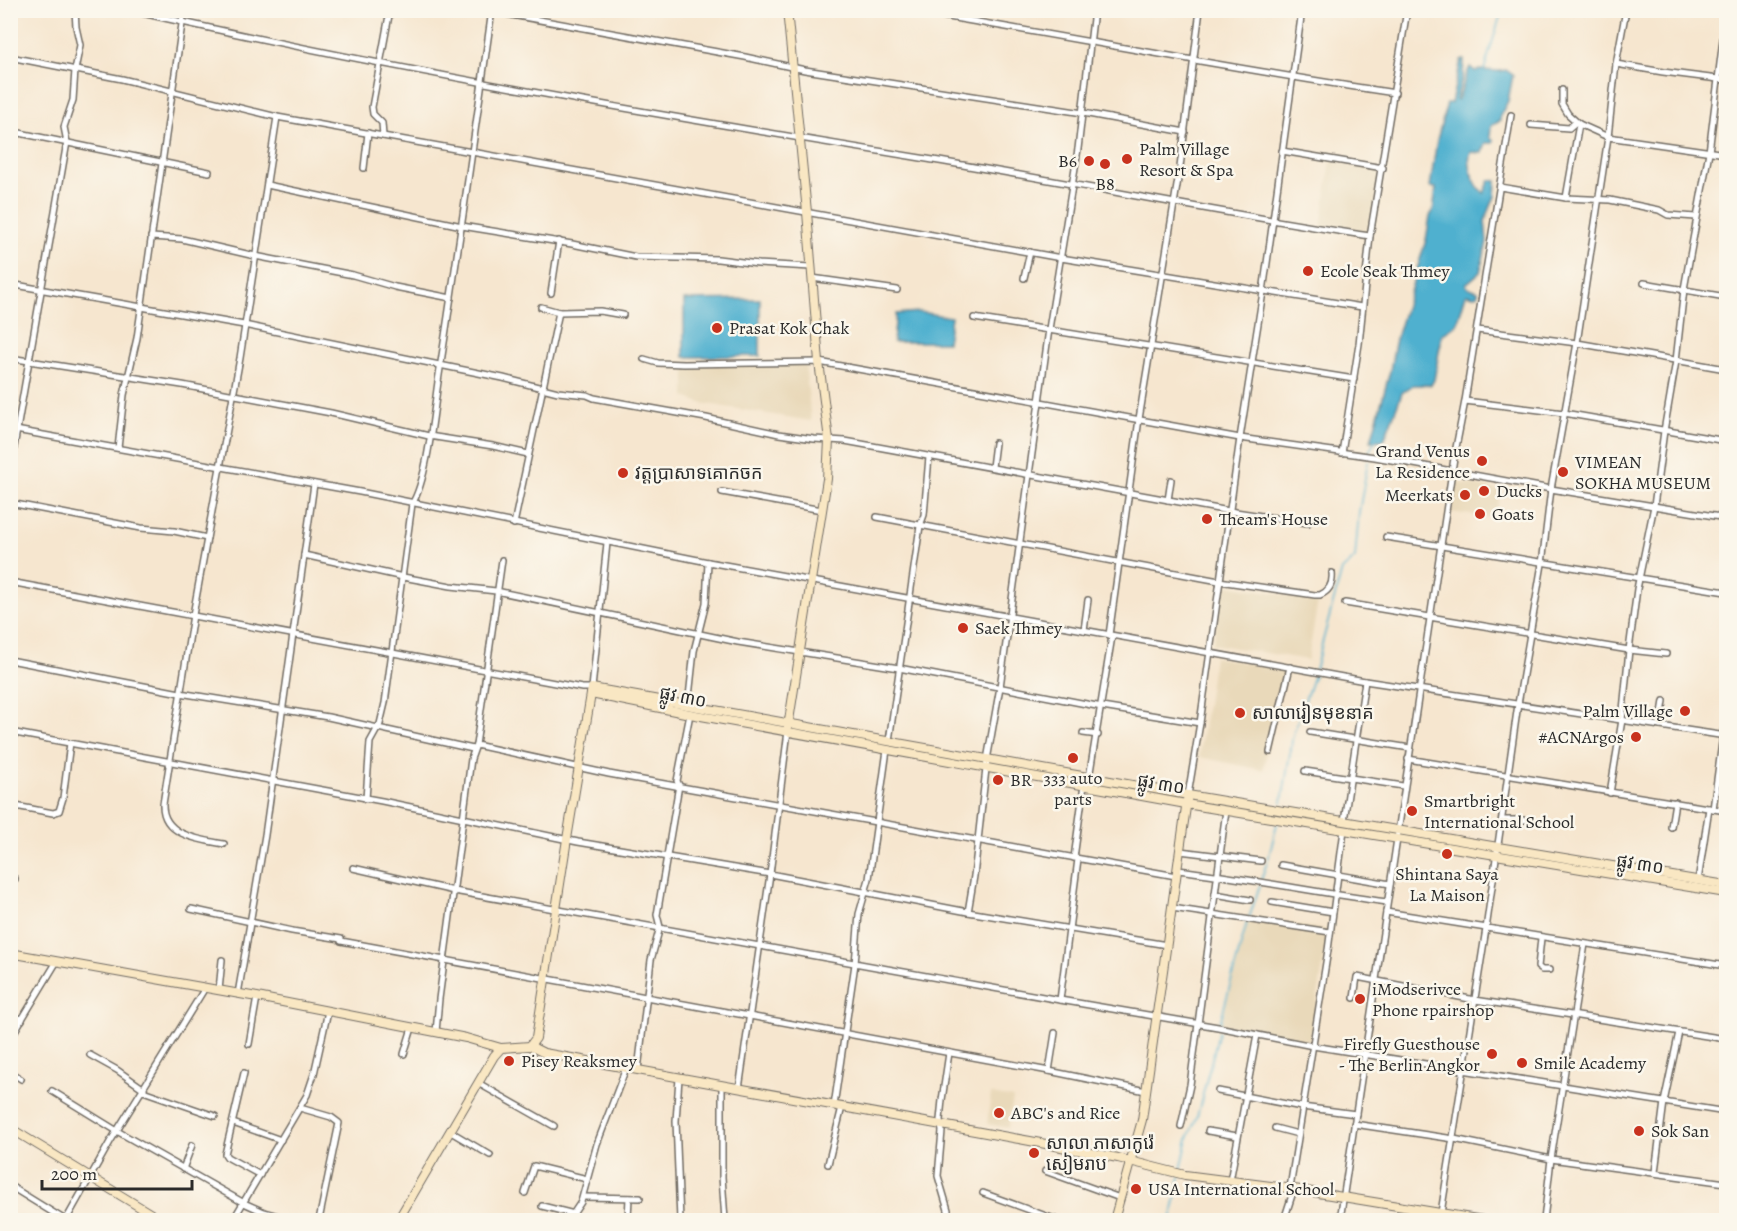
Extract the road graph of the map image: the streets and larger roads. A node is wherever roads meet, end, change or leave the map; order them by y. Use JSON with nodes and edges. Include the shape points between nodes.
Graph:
{"nodes":[{"id":1,"x":75,"y":10,"type":"edge"},
{"id":2,"x":129,"y":10,"type":"edge"},
{"id":3,"x":184,"y":10,"type":"edge"},
{"id":4,"x":390,"y":10,"type":"edge"},
{"id":5,"x":484,"y":10,"type":"edge"},
{"id":6,"x":788,"y":10,"type":"edge"},
{"id":7,"x":907,"y":10,"type":"edge"},
{"id":8,"x":1095,"y":10,"type":"edge"},
{"id":9,"x":1200,"y":10,"type":"edge"},
{"id":10,"x":1302,"y":10,"type":"edge"},
{"id":11,"x":1407,"y":10,"type":"edge"},
{"id":12,"x":1626,"y":10,"type":"edge"},
{"id":13,"x":492,"y":11,"type":"edge"},
{"id":14,"x":1726,"y":15,"type":"edge"},
{"id":15,"x":182,"y":22,"type":"junction"},
{"id":16,"x":1090,"y":42,"type":"junction"},
{"id":17,"x":10,"y":57,"type":"edge"},
{"id":18,"x":1195,"y":61,"type":"junction"},
{"id":19,"x":380,"y":64,"type":"junction"},
{"id":20,"x":1616,"y":64,"type":"junction"},
{"id":21,"x":792,"y":67,"type":"junction"},
{"id":22,"x":75,"y":70,"type":"junction"},
{"id":23,"x":1293,"y":78,"type":"junction"},
{"id":24,"x":1717,"y":78,"type":"junction"},
{"id":25,"x":1726,"y":80,"type":"edge"},
{"id":26,"x":482,"y":82,"type":"junction"},
{"id":27,"x":1562,"y":90,"type":"dead end"},
{"id":28,"x":172,"y":91,"type":"junction"},
{"id":29,"x":1395,"y":93,"type":"junction"},
{"id":30,"x":1083,"y":112,"type":"junction"},
{"id":31,"x":1511,"y":115,"type":"dead end"},
{"id":32,"x":277,"y":117,"type":"junction"},
{"id":33,"x":1578,"y":123,"type":"junction"},
{"id":34,"x":1531,"y":125,"type":"dead end"},
{"id":35,"x":10,"y":131,"type":"edge"},
{"id":36,"x":1185,"y":132,"type":"junction"},
{"id":37,"x":368,"y":133,"type":"junction"},
{"id":38,"x":383,"y":136,"type":"junction"},
{"id":39,"x":1608,"y":137,"type":"junction"},
{"id":40,"x":800,"y":139,"type":"junction"},
{"id":41,"x":67,"y":142,"type":"junction"},
{"id":42,"x":1282,"y":151,"type":"junction"},
{"id":43,"x":1708,"y":152,"type":"junction"},
{"id":44,"x":472,"y":153,"type":"junction"},
{"id":45,"x":1726,"y":154,"type":"edge"},
{"id":46,"x":163,"y":162,"type":"junction"},
{"id":47,"x":364,"y":168,"type":"dead end"},
{"id":48,"x":1383,"y":168,"type":"junction"},
{"id":49,"x":209,"y":172,"type":"dead end"},
{"id":50,"x":267,"y":185,"type":"junction"},
{"id":51,"x":1071,"y":185,"type":"junction"},
{"id":52,"x":1500,"y":187,"type":"junction"},
{"id":53,"x":1566,"y":198,"type":"junction"},
{"id":54,"x":1598,"y":198,"type":"junction"},
{"id":55,"x":1174,"y":203,"type":"junction"},
{"id":56,"x":807,"y":212,"type":"junction"},
{"id":57,"x":1696,"y":217,"type":"junction"},
{"id":58,"x":1272,"y":220,"type":"junction"},
{"id":59,"x":462,"y":226,"type":"junction"},
{"id":60,"x":1370,"y":236,"type":"junction"},
{"id":61,"x":152,"y":237,"type":"junction"},
{"id":62,"x":559,"y":241,"type":"junction"},
{"id":63,"x":1030,"y":252,"type":"junction"},
{"id":64,"x":255,"y":256,"type":"junction"},
{"id":65,"x":1061,"y":258,"type":"junction"},
{"id":66,"x":811,"y":267,"type":"junction"},
{"id":67,"x":1163,"y":274,"type":"junction"},
{"id":68,"x":812,"y":278,"type":"junction"},
{"id":69,"x":1024,"y":278,"type":"dead end"},
{"id":70,"x":1644,"y":283,"type":"dead end"},
{"id":71,"x":10,"y":285,"type":"edge"},
{"id":72,"x":1684,"y":289,"type":"junction"},
{"id":73,"x":897,"y":290,"type":"dead end"},
{"id":74,"x":42,"y":291,"type":"junction"},
{"id":75,"x":1263,"y":292,"type":"junction"},
{"id":76,"x":551,"y":293,"type":"dead end"},
{"id":77,"x":1726,"y":297,"type":"edge"},
{"id":78,"x":451,"y":298,"type":"junction"},
{"id":79,"x":541,"y":307,"type":"dead end"},
{"id":80,"x":141,"y":308,"type":"junction"},
{"id":81,"x":1362,"y":308,"type":"junction"},
{"id":82,"x":559,"y":312,"type":"junction"},
{"id":83,"x":623,"y":315,"type":"dead end"},
{"id":84,"x":974,"y":318,"type":"dead end"},
{"id":85,"x":244,"y":326,"type":"junction"},
{"id":86,"x":1049,"y":329,"type":"junction"},
{"id":87,"x":1477,"y":330,"type":"junction"},
{"id":88,"x":1577,"y":343,"type":"junction"},
{"id":89,"x":1151,"y":346,"type":"junction"},
{"id":90,"x":10,"y":358,"type":"edge"},
{"id":91,"x":644,"y":359,"type":"dead end"},
{"id":92,"x":1676,"y":361,"type":"junction"},
{"id":93,"x":30,"y":362,"type":"junction"},
{"id":94,"x":815,"y":362,"type":"junction"},
{"id":95,"x":1252,"y":363,"type":"junction"},
{"id":96,"x":440,"y":365,"type":"junction"},
{"id":97,"x":1726,"y":369,"type":"edge"},
{"id":98,"x":128,"y":377,"type":"junction"},
{"id":99,"x":1354,"y":379,"type":"junction"},
{"id":100,"x":543,"y":388,"type":"junction"},
{"id":101,"x":232,"y":395,"type":"junction"},
{"id":102,"x":1039,"y":401,"type":"junction"},
{"id":103,"x":1466,"y":401,"type":"junction"},
{"id":104,"x":1564,"y":413,"type":"junction"},
{"id":105,"x":1139,"y":420,"type":"junction"},
{"id":106,"x":10,"y":429,"type":"edge"},
{"id":107,"x":19,"y":431,"type":"junction"},
{"id":108,"x":1664,"y":431,"type":"junction"},
{"id":109,"x":429,"y":436,"type":"junction"},
{"id":110,"x":1239,"y":438,"type":"junction"},
{"id":111,"x":829,"y":440,"type":"junction"},
{"id":112,"x":1726,"y":441,"type":"edge"},
{"id":113,"x":996,"y":443,"type":"dead end"},
{"id":114,"x":118,"y":448,"type":"junction"},
{"id":115,"x":1342,"y":453,"type":"junction"},
{"id":116,"x":528,"y":454,"type":"junction"},
{"id":117,"x":928,"y":457,"type":"junction"},
{"id":118,"x":219,"y":467,"type":"junction"},
{"id":119,"x":992,"y":467,"type":"junction"},
{"id":120,"x":10,"y":470,"type":"edge"},
{"id":121,"x":1453,"y":471,"type":"junction"},
{"id":122,"x":1029,"y":474,"type":"junction"},
{"id":123,"x":1171,"y":480,"type":"dead end"},
{"id":124,"x":314,"y":484,"type":"junction"},
{"id":125,"x":1551,"y":489,"type":"junction"},
{"id":126,"x":1128,"y":491,"type":"junction"},
{"id":127,"x":722,"y":492,"type":"dead end"},
{"id":128,"x":1168,"y":500,"type":"junction"},
{"id":129,"x":10,"y":503,"type":"edge"},
{"id":130,"x":412,"y":504,"type":"junction"},
{"id":131,"x":1654,"y":506,"type":"junction"},
{"id":132,"x":822,"y":510,"type":"junction"},
{"id":133,"x":1229,"y":511,"type":"junction"},
{"id":134,"x":877,"y":518,"type":"dead end"},
{"id":135,"x":1726,"y":518,"type":"edge"},
{"id":136,"x":1308,"y":523,"type":"dead end"},
{"id":137,"x":514,"y":524,"type":"junction"},
{"id":138,"x":920,"y":526,"type":"junction"},
{"id":139,"x":207,"y":537,"type":"junction"},
{"id":140,"x":1386,"y":537,"type":"dead end"},
{"id":141,"x":607,"y":543,"type":"junction"},
{"id":142,"x":1020,"y":545,"type":"junction"},
{"id":143,"x":1441,"y":547,"type":"junction"},
{"id":144,"x":304,"y":555,"type":"junction"},
{"id":145,"x":502,"y":560,"type":"dead end"},
{"id":146,"x":708,"y":562,"type":"junction"},
{"id":147,"x":1119,"y":563,"type":"junction"},
{"id":148,"x":1542,"y":564,"type":"junction"},
{"id":149,"x":1332,"y":573,"type":"dead end"},
{"id":150,"x":403,"y":577,"type":"junction"},
{"id":151,"x":1640,"y":579,"type":"junction"},
{"id":152,"x":811,"y":581,"type":"junction"},
{"id":153,"x":1219,"y":581,"type":"junction"},
{"id":154,"x":10,"y":582,"type":"edge"},
{"id":155,"x":496,"y":591,"type":"junction"},
{"id":156,"x":1726,"y":592,"type":"edge"},
{"id":157,"x":910,"y":598,"type":"junction"},
{"id":158,"x":1088,"y":600,"type":"dead end"},
{"id":159,"x":1345,"y":603,"type":"dead end"},
{"id":160,"x":599,"y":612,"type":"junction"},
{"id":161,"x":193,"y":615,"type":"junction"},
{"id":162,"x":1430,"y":616,"type":"junction"},
{"id":163,"x":1009,"y":617,"type":"junction"},
{"id":164,"x":1084,"y":630,"type":"junction"},
{"id":165,"x":700,"y":633,"type":"junction"},
{"id":166,"x":1529,"y":633,"type":"junction"},
{"id":167,"x":293,"y":634,"type":"junction"},
{"id":168,"x":1111,"y":635,"type":"junction"},
{"id":169,"x":1629,"y":650,"type":"junction"},
{"id":170,"x":800,"y":651,"type":"junction"},
{"id":171,"x":392,"y":652,"type":"junction"},
{"id":172,"x":1210,"y":653,"type":"junction"},
{"id":173,"x":1666,"y":654,"type":"dead end"},
{"id":174,"x":10,"y":660,"type":"edge"},
{"id":175,"x":1290,"y":667,"type":"junction"},
{"id":176,"x":899,"y":668,"type":"junction"},
{"id":177,"x":486,"y":670,"type":"junction"},
{"id":178,"x":1365,"y":681,"type":"junction"},
{"id":179,"x":1000,"y":687,"type":"junction"},
{"id":180,"x":1419,"y":689,"type":"junction"},
{"id":181,"x":592,"y":691,"type":"junction"},
{"id":182,"x":180,"y":693,"type":"junction"},
{"id":183,"x":1664,"y":701,"type":"dead end"},
{"id":184,"x":1518,"y":704,"type":"junction"},
{"id":185,"x":1102,"y":707,"type":"junction"},
{"id":186,"x":282,"y":709,"type":"junction"},
{"id":187,"x":689,"y":710,"type":"junction"},
{"id":188,"x":1726,"y":713,"type":"edge"},
{"id":189,"x":1622,"y":720,"type":"junction"},
{"id":190,"x":1200,"y":723,"type":"junction"},
{"id":191,"x":1660,"y":726,"type":"junction"},
{"id":192,"x":378,"y":727,"type":"junction"},
{"id":193,"x":788,"y":728,"type":"junction"},
{"id":194,"x":10,"y":732,"type":"edge"},
{"id":195,"x":1310,"y":732,"type":"dead end"},
{"id":196,"x":1083,"y":733,"type":"dead end"},
{"id":197,"x":1098,"y":735,"type":"junction"},
{"id":198,"x":1725,"y":735,"type":"edge"},
{"id":199,"x":1356,"y":738,"type":"junction"},
{"id":200,"x":70,"y":743,"type":"junction"},
{"id":201,"x":888,"y":745,"type":"junction"},
{"id":202,"x":475,"y":747,"type":"junction"},
{"id":203,"x":1410,"y":748,"type":"junction"},
{"id":204,"x":1270,"y":752,"type":"dead end"},
{"id":205,"x":1408,"y":759,"type":"junction"},
{"id":206,"x":170,"y":762,"type":"junction"},
{"id":207,"x":986,"y":764,"type":"junction"},
{"id":208,"x":579,"y":768,"type":"junction"},
{"id":209,"x":1305,"y":771,"type":"dead end"},
{"id":210,"x":1508,"y":775,"type":"junction"},
{"id":211,"x":1350,"y":778,"type":"junction"},
{"id":212,"x":271,"y":780,"type":"junction"},
{"id":213,"x":1087,"y":781,"type":"junction"},
{"id":214,"x":679,"y":785,"type":"junction"},
{"id":215,"x":1403,"y":786,"type":"junction"},
{"id":216,"x":1610,"y":793,"type":"junction"},
{"id":217,"x":366,"y":799,"type":"junction"},
{"id":218,"x":1187,"y":800,"type":"junction"},
{"id":219,"x":1675,"y":802,"type":"junction"},
{"id":220,"x":780,"y":804,"type":"junction"},
{"id":221,"x":10,"y":805,"type":"edge"},
{"id":222,"x":1711,"y":809,"type":"junction"},
{"id":223,"x":1226,"y":810,"type":"junction"},
{"id":224,"x":1726,"y":811,"type":"edge"},
{"id":225,"x":464,"y":818,"type":"junction"},
{"id":226,"x":1502,"y":820,"type":"junction"},
{"id":227,"x":1525,"y":820,"type":"dead end"},
{"id":228,"x":877,"y":822,"type":"junction"},
{"id":229,"x":1344,"y":826,"type":"junction"},
{"id":230,"x":1671,"y":826,"type":"dead end"},
{"id":231,"x":1398,"y":830,"type":"junction"},
{"id":232,"x":567,"y":839,"type":"junction"},
{"id":233,"x":1396,"y":839,"type":"junction"},
{"id":234,"x":978,"y":841,"type":"junction"},
{"id":235,"x":224,"y":844,"type":"dead end"},
{"id":236,"x":1180,"y":851,"type":"junction"},
{"id":237,"x":1498,"y":851,"type":"junction"},
{"id":238,"x":1220,"y":856,"type":"junction"},
{"id":239,"x":668,"y":857,"type":"junction"},
{"id":240,"x":1076,"y":858,"type":"junction"},
{"id":241,"x":1261,"y":861,"type":"dead end"},
{"id":242,"x":1281,"y":865,"type":"dead end"},
{"id":243,"x":353,"y":868,"type":"dead end"},
{"id":244,"x":1177,"y":873,"type":"junction"},
{"id":245,"x":771,"y":874,"type":"junction"},
{"id":246,"x":1217,"y":875,"type":"junction"},
{"id":247,"x":1338,"y":875,"type":"junction"},
{"id":248,"x":1390,"y":884,"type":"junction"},
{"id":249,"x":1698,"y":884,"type":"junction"},
{"id":250,"x":1726,"y":885,"type":"edge"},
{"id":251,"x":454,"y":891,"type":"junction"},
{"id":252,"x":866,"y":891,"type":"junction"},
{"id":253,"x":1726,"y":893,"type":"edge"},
{"id":254,"x":1215,"y":894,"type":"junction"},
{"id":255,"x":1336,"y":896,"type":"junction"},
{"id":256,"x":1250,"y":900,"type":"dead end"},
{"id":257,"x":1272,"y":902,"type":"dead end"},
{"id":258,"x":1387,"y":902,"type":"junction"},
{"id":259,"x":556,"y":908,"type":"junction"},
{"id":260,"x":1172,"y":908,"type":"junction"},
{"id":261,"x":191,"y":909,"type":"dead end"},
{"id":262,"x":968,"y":912,"type":"junction"},
{"id":263,"x":1333,"y":912,"type":"junction"},
{"id":264,"x":1386,"y":912,"type":"junction"},
{"id":265,"x":1212,"y":915,"type":"junction"},
{"id":266,"x":250,"y":921,"type":"junction"},
{"id":267,"x":660,"y":927,"type":"junction"},
{"id":268,"x":1069,"y":929,"type":"junction"},
{"id":269,"x":1486,"y":929,"type":"junction"},
{"id":270,"x":1330,"y":932,"type":"junction"},
{"id":271,"x":1541,"y":938,"type":"junction"},
{"id":272,"x":1167,"y":945,"type":"junction"},
{"id":273,"x":1585,"y":945,"type":"junction"},
{"id":274,"x":759,"y":946,"type":"junction"},
{"id":275,"x":10,"y":953,"type":"edge"},
{"id":276,"x":446,"y":959,"type":"junction"},
{"id":277,"x":222,"y":960,"type":"dead end"},
{"id":278,"x":56,"y":963,"type":"junction"},
{"id":279,"x":855,"y":964,"type":"junction"},
{"id":280,"x":1726,"y":966,"type":"edge"},
{"id":281,"x":1549,"y":970,"type":"dead end"},
{"id":282,"x":546,"y":979,"type":"junction"},
{"id":283,"x":1375,"y":981,"type":"junction"},
{"id":284,"x":205,"y":988,"type":"junction"},
{"id":285,"x":219,"y":990,"type":"junction"},
{"id":286,"x":238,"y":994,"type":"junction"},
{"id":287,"x":648,"y":996,"type":"junction"},
{"id":288,"x":257,"y":997,"type":"junction"},
{"id":289,"x":1354,"y":998,"type":"dead end"},
{"id":290,"x":1060,"y":1000,"type":"junction"},
{"id":291,"x":1475,"y":1000,"type":"junction"},
{"id":292,"x":328,"y":1011,"type":"junction"},
{"id":293,"x":10,"y":1014,"type":"edge"},
{"id":294,"x":748,"y":1015,"type":"junction"},
{"id":295,"x":1574,"y":1016,"type":"junction"},
{"id":296,"x":1157,"y":1017,"type":"junction"},
{"id":297,"x":22,"y":1020,"type":"junction"},
{"id":298,"x":1198,"y":1024,"type":"junction"},
{"id":299,"x":412,"y":1028,"type":"junction"},
{"id":300,"x":436,"y":1032,"type":"junction"},
{"id":301,"x":1679,"y":1032,"type":"junction"},
{"id":302,"x":1055,"y":1033,"type":"dead end"},
{"id":303,"x":844,"y":1034,"type":"junction"},
{"id":304,"x":1257,"y":1035,"type":"junction"},
{"id":305,"x":10,"y":1038,"type":"edge"},
{"id":306,"x":1726,"y":1039,"type":"edge"},
{"id":307,"x":249,"y":1044,"type":"dead end"},
{"id":308,"x":530,"y":1046,"type":"junction"},
{"id":309,"x":1313,"y":1046,"type":"junction"},
{"id":310,"x":501,"y":1048,"type":"junction"},
{"id":311,"x":950,"y":1053,"type":"junction"},
{"id":312,"x":1364,"y":1053,"type":"junction"},
{"id":313,"x":404,"y":1054,"type":"dead end"},
{"id":314,"x":90,"y":1055,"type":"dead end"},
{"id":315,"x":626,"y":1068,"type":"junction"},
{"id":316,"x":1465,"y":1069,"type":"junction"},
{"id":317,"x":638,"y":1070,"type":"junction"},
{"id":318,"x":1048,"y":1071,"type":"junction"},
{"id":319,"x":10,"y":1072,"type":"edge"},
{"id":320,"x":244,"y":1072,"type":"dead end"},
{"id":321,"x":679,"y":1078,"type":"junction"},
{"id":322,"x":21,"y":1079,"type":"dead end"},
{"id":323,"x":478,"y":1083,"type":"junction"},
{"id":324,"x":722,"y":1086,"type":"junction"},
{"id":325,"x":1563,"y":1086,"type":"junction"},
{"id":326,"x":739,"y":1089,"type":"junction"},
{"id":327,"x":143,"y":1090,"type":"junction"},
{"id":328,"x":51,"y":1091,"type":"dead end"},
{"id":329,"x":1146,"y":1091,"type":"junction"},
{"id":330,"x":1218,"y":1091,"type":"dead end"},
{"id":331,"x":1245,"y":1096,"type":"junction"},
{"id":332,"x":1664,"y":1102,"type":"junction"},
{"id":333,"x":838,"y":1107,"type":"junction"},
{"id":334,"x":1302,"y":1107,"type":"junction"},
{"id":335,"x":300,"y":1108,"type":"junction"},
{"id":336,"x":1726,"y":1112,"type":"edge"},
{"id":337,"x":1356,"y":1114,"type":"junction"},
{"id":338,"x":215,"y":1116,"type":"dead end"},
{"id":339,"x":233,"y":1123,"type":"junction"},
{"id":340,"x":1354,"y":1124,"type":"junction"},
{"id":341,"x":554,"y":1126,"type":"dead end"},
{"id":342,"x":942,"y":1126,"type":"junction"},
{"id":343,"x":1181,"y":1126,"type":"dead end"},
{"id":344,"x":10,"y":1128,"type":"edge"},
{"id":345,"x":1275,"y":1128,"type":"dead end"},
{"id":346,"x":117,"y":1131,"type":"junction"},
{"id":347,"x":1208,"y":1131,"type":"dead end"},
{"id":348,"x":451,"y":1132,"type":"junction"},
{"id":349,"x":1298,"y":1134,"type":"junction"},
{"id":350,"x":1237,"y":1136,"type":"junction"},
{"id":351,"x":1454,"y":1139,"type":"junction"},
{"id":352,"x":281,"y":1140,"type":"junction"},
{"id":353,"x":192,"y":1145,"type":"dead end"},
{"id":354,"x":490,"y":1155,"type":"dead end"},
{"id":355,"x":1551,"y":1159,"type":"junction"},
{"id":356,"x":1131,"y":1162,"type":"junction"},
{"id":357,"x":828,"y":1164,"type":"dead end"},
{"id":358,"x":183,"y":1169,"type":"junction"},
{"id":359,"x":1045,"y":1171,"type":"dead end"},
{"id":360,"x":1655,"y":1172,"type":"junction"},
{"id":361,"x":260,"y":1175,"type":"junction"},
{"id":362,"x":91,"y":1177,"type":"junction"},
{"id":363,"x":587,"y":1179,"type":"junction"},
{"id":364,"x":1230,"y":1181,"type":"junction"},
{"id":365,"x":1726,"y":1183,"type":"edge"},
{"id":366,"x":10,"y":1186,"type":"edge"},
{"id":367,"x":1292,"y":1189,"type":"junction"},
{"id":368,"x":983,"y":1193,"type":"dead end"},
{"id":369,"x":525,"y":1194,"type":"dead end"},
{"id":370,"x":583,"y":1197,"type":"junction"},
{"id":371,"x":1344,"y":1197,"type":"junction"},
{"id":372,"x":628,"y":1198,"type":"junction"},
{"id":373,"x":640,"y":1198,"type":"dead end"},
{"id":374,"x":1120,"y":1198,"type":"junction"},
{"id":375,"x":244,"y":1203,"type":"junction"},
{"id":376,"x":542,"y":1206,"type":"dead end"},
{"id":377,"x":1441,"y":1213,"type":"junction"},
{"id":378,"x":574,"y":1214,"type":"junction"},
{"id":379,"x":65,"y":1221,"type":"edge"},
{"id":380,"x":161,"y":1221,"type":"edge"},
{"id":381,"x":233,"y":1221,"type":"edge"},
{"id":382,"x":293,"y":1221,"type":"edge"},
{"id":383,"x":320,"y":1221,"type":"edge"},
{"id":384,"x":398,"y":1221,"type":"edge"},
{"id":385,"x":570,"y":1221,"type":"edge"},
{"id":386,"x":606,"y":1221,"type":"edge"},
{"id":387,"x":680,"y":1221,"type":"edge"},
{"id":388,"x":724,"y":1221,"type":"edge"},
{"id":389,"x":948,"y":1221,"type":"edge"},
{"id":390,"x":1057,"y":1221,"type":"edge"},
{"id":391,"x":1114,"y":1221,"type":"edge"},
{"id":392,"x":1284,"y":1221,"type":"edge"},
{"id":393,"x":1340,"y":1221,"type":"edge"},
{"id":394,"x":1483,"y":1221,"type":"edge"},
{"id":395,"x":1544,"y":1221,"type":"edge"}],
"edges":[{"from":1,"to":22,"type":"street","via":[[80,45]]},
{"from":2,"to":15,"type":"street"},
{"from":3,"to":15,"type":"street"},
{"from":4,"to":19,"type":"street"},
{"from":5,"to":13,"type":"street"},
{"from":6,"to":21,"type":"street"},
{"from":7,"to":16,"type":"street"},
{"from":8,"to":16,"type":"street"},
{"from":9,"to":18,"type":"street"},
{"from":10,"to":23,"type":"street"},
{"from":11,"to":29,"type":"street"},
{"from":12,"to":20,"type":"street"},
{"from":13,"to":21,"type":"street"},
{"from":13,"to":26,"type":"street"},
{"from":14,"to":24,"type":"street"},
{"from":15,"to":19,"type":"street"},
{"from":15,"to":28,"type":"street"},
{"from":16,"to":18,"type":"street"},
{"from":16,"to":30,"type":"street"},
{"from":17,"to":22,"type":"street"},
{"from":18,"to":23,"type":"street"},
{"from":18,"to":36,"type":"street"},
{"from":19,"to":26,"type":"street"},
{"from":19,"to":38,"type":"street","via":[[372,107],[382,123]]},
{"from":20,"to":24,"type":"street"},
{"from":20,"to":39,"type":"street"},
{"from":21,"to":30,"type":"street"},
{"from":21,"to":40,"type":"street"},
{"from":22,"to":28,"type":"street"},
{"from":22,"to":41,"type":"street","via":[[73,100],[64,127]]},
{"from":23,"to":29,"type":"street"},
{"from":23,"to":42,"type":"street"},
{"from":24,"to":25,"type":"street"},
{"from":24,"to":43,"type":"street"},
{"from":26,"to":40,"type":"street"},
{"from":26,"to":44,"type":"street"},
{"from":27,"to":33,"type":"street","via":[[1562,104]]},
{"from":28,"to":32,"type":"street"},
{"from":28,"to":46,"type":"street"},
{"from":29,"to":48,"type":"street"},
{"from":30,"to":36,"type":"street"},
{"from":30,"to":51,"type":"street"},
{"from":31,"to":52,"type":"street"},
{"from":32,"to":37,"type":"street"},
{"from":32,"to":50,"type":"street"},
{"from":33,"to":34,"type":"street","via":[[1569,128]]},
{"from":33,"to":39,"type":"street"},
{"from":33,"to":53,"type":"street"},
{"from":35,"to":41,"type":"street"},
{"from":36,"to":55,"type":"street"},
{"from":37,"to":38,"type":"street"},
{"from":37,"to":47,"type":"street"},
{"from":38,"to":44,"type":"street"},
{"from":39,"to":43,"type":"street"},
{"from":39,"to":54,"type":"street"},
{"from":40,"to":51,"type":"street"},
{"from":40,"to":56,"type":"street"},
{"from":41,"to":46,"type":"street"},
{"from":41,"to":74,"type":"street"},
{"from":42,"to":48,"type":"street"},
{"from":42,"to":58,"type":"street"},
{"from":43,"to":45,"type":"street"},
{"from":43,"to":57,"type":"street"},
{"from":44,"to":56,"type":"street"},
{"from":44,"to":59,"type":"street"},
{"from":46,"to":49,"type":"street"},
{"from":46,"to":61,"type":"street"},
{"from":48,"to":60,"type":"street"},
{"from":50,"to":59,"type":"street"},
{"from":50,"to":64,"type":"street"},
{"from":51,"to":55,"type":"street"},
{"from":51,"to":65,"type":"street"},
{"from":52,"to":53,"type":"street"},
{"from":52,"to":87,"type":"street"},
{"from":53,"to":54,"type":"street"},
{"from":54,"to":57,"type":"street","via":[[1668,215]]},
{"from":54,"to":88,"type":"street"},
{"from":55,"to":58,"type":"street"},
{"from":55,"to":67,"type":"street"},
{"from":56,"to":63,"type":"street"},
{"from":56,"to":66,"type":"street"},
{"from":57,"to":72,"type":"street"},
{"from":58,"to":60,"type":"street"},
{"from":58,"to":75,"type":"street"},
{"from":59,"to":62,"type":"street"},
{"from":59,"to":78,"type":"street"},
{"from":60,"to":81,"type":"street"},
{"from":61,"to":64,"type":"street","via":[[182,239]]},
{"from":61,"to":80,"type":"street"},
{"from":62,"to":66,"type":"street","via":[[636,257]]},
{"from":62,"to":76,"type":"street"},
{"from":63,"to":65,"type":"street"},
{"from":63,"to":69,"type":"street"},
{"from":64,"to":78,"type":"street"},
{"from":64,"to":85,"type":"street"},
{"from":65,"to":67,"type":"street"},
{"from":65,"to":86,"type":"street"},
{"from":66,"to":68,"type":"street"},
{"from":67,"to":75,"type":"street"},
{"from":67,"to":89,"type":"street"},
{"from":68,"to":73,"type":"street"},
{"from":68,"to":94,"type":"street"},
{"from":70,"to":72,"type":"street"},
{"from":71,"to":74,"type":"street"},
{"from":72,"to":77,"type":"street"},
{"from":72,"to":92,"type":"street"},
{"from":74,"to":80,"type":"street"},
{"from":74,"to":93,"type":"street"},
{"from":75,"to":81,"type":"street"},
{"from":75,"to":95,"type":"street"},
{"from":78,"to":96,"type":"street"},
{"from":79,"to":82,"type":"street"},
{"from":80,"to":85,"type":"street"},
{"from":80,"to":98,"type":"street"},
{"from":81,"to":99,"type":"street"},
{"from":82,"to":83,"type":"street"},
{"from":82,"to":100,"type":"street"},
{"from":84,"to":86,"type":"street"},
{"from":85,"to":96,"type":"street"},
{"from":85,"to":101,"type":"street"},
{"from":86,"to":89,"type":"street"},
{"from":86,"to":102,"type":"street"},
{"from":87,"to":88,"type":"street"},
{"from":87,"to":103,"type":"street"},
{"from":88,"to":92,"type":"street"},
{"from":88,"to":104,"type":"street"},
{"from":89,"to":95,"type":"street"},
{"from":89,"to":105,"type":"street"},
{"from":90,"to":93,"type":"street"},
{"from":91,"to":94,"type":"street","via":[[684,364]]},
{"from":92,"to":97,"type":"street"},
{"from":92,"to":108,"type":"street"},
{"from":93,"to":98,"type":"street"},
{"from":93,"to":107,"type":"street"},
{"from":94,"to":102,"type":"street"},
{"from":94,"to":111,"type":"street"},
{"from":95,"to":99,"type":"street"},
{"from":95,"to":110,"type":"street"},
{"from":96,"to":100,"type":"street"},
{"from":96,"to":109,"type":"street"},
{"from":98,"to":101,"type":"street"},
{"from":98,"to":114,"type":"street"},
{"from":99,"to":115,"type":"street"},
{"from":100,"to":111,"type":"street","via":[[779,434]]},
{"from":100,"to":116,"type":"street"},
{"from":101,"to":109,"type":"street"},
{"from":101,"to":118,"type":"street"},
{"from":102,"to":105,"type":"street"},
{"from":102,"to":122,"type":"street"},
{"from":103,"to":104,"type":"street"},
{"from":103,"to":121,"type":"street"},
{"from":104,"to":108,"type":"street"},
{"from":104,"to":125,"type":"street"},
{"from":105,"to":110,"type":"street"},
{"from":105,"to":126,"type":"street"},
{"from":106,"to":107,"type":"street"},
{"from":107,"to":114,"type":"street"},
{"from":107,"to":120,"type":"street"},
{"from":108,"to":112,"type":"street"},
{"from":108,"to":131,"type":"street"},
{"from":109,"to":116,"type":"street"},
{"from":109,"to":130,"type":"street"},
{"from":110,"to":115,"type":"street"},
{"from":110,"to":133,"type":"street"},
{"from":111,"to":117,"type":"street"},
{"from":111,"to":132,"type":"street"},
{"from":113,"to":119,"type":"street"},
{"from":114,"to":118,"type":"street"},
{"from":115,"to":121,"type":"street"},
{"from":116,"to":137,"type":"street"},
{"from":117,"to":119,"type":"street"},
{"from":117,"to":138,"type":"street"},
{"from":118,"to":124,"type":"street"},
{"from":118,"to":139,"type":"street"},
{"from":119,"to":122,"type":"street"},
{"from":121,"to":125,"type":"street"},
{"from":121,"to":143,"type":"street"},
{"from":122,"to":126,"type":"street"},
{"from":122,"to":142,"type":"street"},
{"from":123,"to":128,"type":"street"},
{"from":124,"to":130,"type":"street"},
{"from":124,"to":144,"type":"street"},
{"from":125,"to":131,"type":"street"},
{"from":125,"to":148,"type":"street"},
{"from":126,"to":128,"type":"street"},
{"from":126,"to":147,"type":"street"},
{"from":127,"to":132,"type":"street"},
{"from":128,"to":133,"type":"street"},
{"from":129,"to":139,"type":"street"},
{"from":130,"to":137,"type":"street"},
{"from":130,"to":150,"type":"street"},
{"from":131,"to":135,"type":"street"},
{"from":131,"to":151,"type":"street"},
{"from":132,"to":152,"type":"street"},
{"from":133,"to":136,"type":"street"},
{"from":133,"to":153,"type":"street"},
{"from":134,"to":138,"type":"street"},
{"from":137,"to":141,"type":"street"},
{"from":138,"to":142,"type":"street"},
{"from":138,"to":157,"type":"street"},
{"from":139,"to":161,"type":"street"},
{"from":140,"to":143,"type":"street"},
{"from":141,"to":146,"type":"street"},
{"from":141,"to":160,"type":"street"},
{"from":142,"to":147,"type":"street"},
{"from":142,"to":163,"type":"street"},
{"from":143,"to":148,"type":"street"},
{"from":143,"to":162,"type":"street"},
{"from":144,"to":150,"type":"street"},
{"from":144,"to":167,"type":"street"},
{"from":145,"to":155,"type":"street"},
{"from":146,"to":152,"type":"street"},
{"from":146,"to":165,"type":"street"},
{"from":147,"to":153,"type":"street"},
{"from":147,"to":168,"type":"street"},
{"from":148,"to":151,"type":"street"},
{"from":148,"to":166,"type":"street"},
{"from":149,"to":153,"type":"street","via":[[1332,581],[1320,596]]},
{"from":150,"to":155,"type":"street"},
{"from":150,"to":171,"type":"street"},
{"from":151,"to":156,"type":"street"},
{"from":151,"to":169,"type":"street"},
{"from":152,"to":157,"type":"street"},
{"from":152,"to":170,"type":"street"},
{"from":153,"to":172,"type":"street"},
{"from":154,"to":161,"type":"street"},
{"from":155,"to":160,"type":"street"},
{"from":155,"to":177,"type":"street"},
{"from":157,"to":163,"type":"street"},
{"from":157,"to":176,"type":"street"},
{"from":158,"to":164,"type":"street"},
{"from":159,"to":162,"type":"street"},
{"from":160,"to":165,"type":"street"},
{"from":160,"to":181,"type":"street"},
{"from":161,"to":167,"type":"street"},
{"from":161,"to":182,"type":"street"},
{"from":162,"to":166,"type":"street"},
{"from":162,"to":180,"type":"street"},
{"from":163,"to":164,"type":"street"},
{"from":163,"to":179,"type":"street"},
{"from":164,"to":168,"type":"street"},
{"from":165,"to":170,"type":"street"},
{"from":165,"to":187,"type":"street","via":[[694,651]]},
{"from":166,"to":169,"type":"street"},
{"from":166,"to":184,"type":"street"},
{"from":167,"to":171,"type":"street"},
{"from":167,"to":186,"type":"street"},
{"from":168,"to":172,"type":"street"},
{"from":168,"to":185,"type":"street"},
{"from":169,"to":173,"type":"street"},
{"from":169,"to":189,"type":"street"},
{"from":170,"to":176,"type":"street"},
{"from":170,"to":193,"type":"street"},
{"from":171,"to":177,"type":"street"},
{"from":171,"to":192,"type":"street"},
{"from":172,"to":175,"type":"street"},
{"from":172,"to":190,"type":"street"},
{"from":174,"to":182,"type":"street"},
{"from":175,"to":178,"type":"street"},
{"from":175,"to":204,"type":"street"},
{"from":176,"to":179,"type":"street"},
{"from":176,"to":201,"type":"street"},
{"from":177,"to":181,"type":"street"},
{"from":177,"to":202,"type":"street"},
{"from":178,"to":180,"type":"street"},
{"from":178,"to":199,"type":"street"},
{"from":179,"to":185,"type":"street"},
{"from":179,"to":207,"type":"street"},
{"from":180,"to":184,"type":"street"},
{"from":180,"to":203,"type":"street"},
{"from":181,"to":187,"type":"street","name":"ផ្លូវ ៣០"},
{"from":181,"to":208,"type":"street"},
{"from":182,"to":186,"type":"street"},
{"from":182,"to":206,"type":"street"},
{"from":183,"to":191,"type":"street"},
{"from":184,"to":189,"type":"street"},
{"from":184,"to":210,"type":"street"},
{"from":185,"to":190,"type":"street"},
{"from":185,"to":197,"type":"street"},
{"from":186,"to":192,"type":"street"},
{"from":186,"to":212,"type":"street"},
{"from":187,"to":193,"type":"street","name":"ផ្លូវ ៣០"},
{"from":187,"to":214,"type":"street"},
{"from":188,"to":198,"type":"street"},
{"from":189,"to":191,"type":"street"},
{"from":189,"to":216,"type":"street"},
{"from":190,"to":218,"type":"street"},
{"from":191,"to":198,"type":"street"},
{"from":192,"to":202,"type":"street"},
{"from":192,"to":217,"type":"street","via":[[369,749]]},
{"from":193,"to":201,"type":"street","name":"ផ្លូវ ៣០"},
{"from":193,"to":220,"type":"street"},
{"from":194,"to":200,"type":"street"},
{"from":195,"to":199,"type":"street"},
{"from":196,"to":197,"type":"street"},
{"from":197,"to":213,"type":"street"},
{"from":198,"to":222,"type":"street"},
{"from":199,"to":203,"type":"street"},
{"from":199,"to":211,"type":"street"},
{"from":200,"to":206,"type":"street"},
{"from":200,"to":221,"type":"street","via":[[59,811]]},
{"from":201,"to":207,"type":"street","name":"ផ្លូវ ៣០"},
{"from":201,"to":228,"type":"street"},
{"from":202,"to":208,"type":"street"},
{"from":202,"to":225,"type":"street"},
{"from":203,"to":205,"type":"street"},
{"from":205,"to":210,"type":"street"},
{"from":205,"to":215,"type":"street"},
{"from":206,"to":212,"type":"street"},
{"from":206,"to":235,"type":"street","via":[[163,809],[169,822],[182,835]]},
{"from":207,"to":213,"type":"street","name":"ផ្លូវ ៣០"},
{"from":207,"to":234,"type":"street"},
{"from":208,"to":214,"type":"street"},
{"from":208,"to":232,"type":"street"},
{"from":209,"to":211,"type":"street"},
{"from":210,"to":216,"type":"street"},
{"from":210,"to":226,"type":"street"},
{"from":211,"to":215,"type":"street"},
{"from":211,"to":229,"type":"street"},
{"from":212,"to":217,"type":"street"},
{"from":212,"to":266,"type":"street"},
{"from":213,"to":218,"type":"street","name":"ផ្លូវ ៣០"},
{"from":213,"to":240,"type":"street"},
{"from":214,"to":220,"type":"street"},
{"from":214,"to":239,"type":"street"},
{"from":215,"to":231,"type":"street"},
{"from":216,"to":219,"type":"street"},
{"from":217,"to":225,"type":"street"},
{"from":218,"to":223,"type":"street","name":"ផ្លូវ ៣០"},
{"from":218,"to":229,"type":"street","name":"ផ្លូវ ៣០"},
{"from":218,"to":236,"type":"street"},
{"from":219,"to":222,"type":"street"},
{"from":219,"to":230,"type":"street"},
{"from":220,"to":228,"type":"street"},
{"from":220,"to":245,"type":"street"},
{"from":222,"to":224,"type":"street"},
{"from":222,"to":249,"type":"street"},
{"from":223,"to":229,"type":"street","name":"ផ្លូវ ៣០"},
{"from":223,"to":238,"type":"street"},
{"from":225,"to":232,"type":"street"},
{"from":225,"to":251,"type":"street"},
{"from":226,"to":227,"type":"street"},
{"from":226,"to":237,"type":"street"},
{"from":228,"to":234,"type":"street"},
{"from":228,"to":252,"type":"street"},
{"from":229,"to":231,"type":"street","name":"ផ្លូវ ៣០"},
{"from":229,"to":233,"type":"street","name":"ផ្លូវ ៣០"},
{"from":229,"to":247,"type":"street"},
{"from":231,"to":233,"type":"street"},
{"from":231,"to":237,"type":"street","name":"ផ្លូវ ៣០"},
{"from":232,"to":239,"type":"street"},
{"from":232,"to":259,"type":"street"},
{"from":233,"to":237,"type":"street","name":"ផ្លូវ ៣០"},
{"from":233,"to":248,"type":"street"},
{"from":234,"to":240,"type":"street"},
{"from":234,"to":262,"type":"street"},
{"from":236,"to":238,"type":"street"},
{"from":236,"to":244,"type":"street"},
{"from":237,"to":249,"type":"street","name":"ផ្លូវ ៣០"},
{"from":237,"to":269,"type":"street"},
{"from":238,"to":241,"type":"street"},
{"from":238,"to":246,"type":"street"},
{"from":239,"to":245,"type":"street"},
{"from":239,"to":267,"type":"street","via":[[657,915]]},
{"from":240,"to":244,"type":"street"},
{"from":240,"to":268,"type":"street"},
{"from":242,"to":247,"type":"street"},
{"from":243,"to":251,"type":"street"},
{"from":244,"to":246,"type":"street"},
{"from":244,"to":260,"type":"street"},
{"from":245,"to":252,"type":"street"},
{"from":245,"to":274,"type":"street"},
{"from":246,"to":254,"type":"street"},
{"from":246,"to":255,"type":"street"},
{"from":247,"to":248,"type":"street"},
{"from":247,"to":255,"type":"street"},
{"from":248,"to":258,"type":"street"},
{"from":249,"to":250,"type":"street","name":"ផ្លូវ ៣០"},
{"from":249,"to":253,"type":"street","name":"ផ្លូវ ៣០"},
{"from":251,"to":259,"type":"street"},
{"from":251,"to":276,"type":"street"},
{"from":252,"to":262,"type":"street"},
{"from":252,"to":279,"type":"street","via":[[859,914]]},
{"from":254,"to":256,"type":"street"},
{"from":254,"to":265,"type":"street"},
{"from":255,"to":258,"type":"street"},
{"from":255,"to":263,"type":"street"},
{"from":257,"to":263,"type":"street"},
{"from":258,"to":264,"type":"street"},
{"from":259,"to":267,"type":"street"},
{"from":259,"to":282,"type":"street"},
{"from":260,"to":265,"type":"street"},
{"from":260,"to":272,"type":"street"},
{"from":261,"to":266,"type":"street"},
{"from":262,"to":268,"type":"street"},
{"from":263,"to":270,"type":"street"},
{"from":264,"to":269,"type":"street"},
{"from":264,"to":283,"type":"street"},
{"from":265,"to":270,"type":"street"},
{"from":265,"to":298,"type":"street"},
{"from":266,"to":276,"type":"street"},
{"from":266,"to":286,"type":"street"},
{"from":267,"to":274,"type":"street"},
{"from":267,"to":287,"type":"street","via":[[651,960]]},
{"from":268,"to":272,"type":"street"},
{"from":268,"to":290,"type":"street"},
{"from":269,"to":271,"type":"street"},
{"from":269,"to":291,"type":"street"},
{"from":270,"to":309,"type":"street"},
{"from":271,"to":273,"type":"street"},
{"from":271,"to":281,"type":"street","via":[[1538,967]]},
{"from":272,"to":296,"type":"street"},
{"from":273,"to":280,"type":"street"},
{"from":273,"to":295,"type":"street"},
{"from":274,"to":279,"type":"street"},
{"from":274,"to":294,"type":"street"},
{"from":275,"to":278,"type":"street"},
{"from":276,"to":282,"type":"street"},
{"from":276,"to":300,"type":"street"},
{"from":277,"to":285,"type":"street"},
{"from":278,"to":284,"type":"street"},
{"from":278,"to":297,"type":"street"},
{"from":279,"to":290,"type":"street"},
{"from":279,"to":303,"type":"street"},
{"from":282,"to":287,"type":"street"},
{"from":282,"to":308,"type":"street","via":[[538,1033]]},
{"from":283,"to":289,"type":"street","via":[[1357,977]]},
{"from":283,"to":291,"type":"street"},
{"from":283,"to":312,"type":"street"},
{"from":284,"to":285,"type":"street"},
{"from":284,"to":327,"type":"street"},
{"from":285,"to":286,"type":"street"},
{"from":286,"to":288,"type":"street"},
{"from":287,"to":294,"type":"street"},
{"from":287,"to":317,"type":"street"},
{"from":288,"to":292,"type":"street"},
{"from":288,"to":307,"type":"street"},
{"from":290,"to":296,"type":"street"},
{"from":291,"to":295,"type":"street"},
{"from":291,"to":316,"type":"street"},
{"from":292,"to":299,"type":"street"},
{"from":292,"to":335,"type":"street","via":[[312,1080]]},
{"from":293,"to":297,"type":"street"},
{"from":294,"to":303,"type":"street"},
{"from":294,"to":326,"type":"street"},
{"from":295,"to":301,"type":"street"},
{"from":295,"to":325,"type":"street"},
{"from":296,"to":298,"type":"street"},
{"from":296,"to":329,"type":"street"},
{"from":297,"to":305,"type":"street"},
{"from":298,"to":304,"type":"street"},
{"from":298,"to":343,"type":"street"},
{"from":299,"to":300,"type":"street"},
{"from":299,"to":313,"type":"street"},
{"from":300,"to":310,"type":"street"},
{"from":301,"to":306,"type":"street"},
{"from":301,"to":332,"type":"street"},
{"from":302,"to":318,"type":"street"},
{"from":303,"to":311,"type":"street"},
{"from":303,"to":333,"type":"street"},
{"from":304,"to":309,"type":"street"},
{"from":304,"to":331,"type":"street"},
{"from":308,"to":310,"type":"street"},
{"from":308,"to":315,"type":"street","via":[[544,1053]]},
{"from":309,"to":312,"type":"street"},
{"from":309,"to":334,"type":"street"},
{"from":310,"to":323,"type":"street"},
{"from":311,"to":318,"type":"street"},
{"from":311,"to":342,"type":"street"},
{"from":312,"to":316,"type":"street"},
{"from":312,"to":337,"type":"street"},
{"from":314,"to":327,"type":"street"},
{"from":315,"to":317,"type":"street"},
{"from":315,"to":363,"type":"street"},
{"from":316,"to":325,"type":"street"},
{"from":316,"to":351,"type":"street"},
{"from":317,"to":321,"type":"street"},
{"from":318,"to":329,"type":"street"},
{"from":319,"to":322,"type":"street"},
{"from":320,"to":339,"type":"street"},
{"from":321,"to":324,"type":"street"},
{"from":321,"to":387,"type":"street","via":[[676,1121]]},
{"from":323,"to":341,"type":"street"},
{"from":323,"to":348,"type":"street"},
{"from":324,"to":326,"type":"street"},
{"from":324,"to":388,"type":"street"},
{"from":325,"to":332,"type":"street"},
{"from":325,"to":355,"type":"street"},
{"from":326,"to":333,"type":"street"},
{"from":327,"to":338,"type":"street"},
{"from":327,"to":346,"type":"street"},
{"from":328,"to":346,"type":"street"},
{"from":329,"to":356,"type":"street"},
{"from":330,"to":331,"type":"street"},
{"from":331,"to":334,"type":"street"},
{"from":331,"to":350,"type":"street"},
{"from":332,"to":336,"type":"street"},
{"from":332,"to":360,"type":"street"},
{"from":333,"to":342,"type":"street"},
{"from":333,"to":357,"type":"street"},
{"from":334,"to":337,"type":"street"},
{"from":334,"to":349,"type":"street"},
{"from":335,"to":352,"type":"street"},
{"from":335,"to":383,"type":"street","via":[[339,1123]]},
{"from":337,"to":340,"type":"street"},
{"from":339,"to":352,"type":"street"},
{"from":339,"to":361,"type":"street","via":[[225,1155]]},
{"from":340,"to":351,"type":"street"},
{"from":340,"to":371,"type":"street"},
{"from":342,"to":356,"type":"street"},
{"from":342,"to":389,"type":"street","via":[[938,1176]]},
{"from":344,"to":362,"type":"street"},
{"from":345,"to":349,"type":"street"},
{"from":346,"to":358,"type":"street"},
{"from":346,"to":362,"type":"street"},
{"from":347,"to":350,"type":"street"},
{"from":348,"to":354,"type":"street"},
{"from":348,"to":384,"type":"street"},
{"from":349,"to":367,"type":"street"},
{"from":350,"to":364,"type":"street"},
{"from":351,"to":355,"type":"street"},
{"from":351,"to":377,"type":"street"},
{"from":352,"to":361,"type":"street"},
{"from":353,"to":358,"type":"street"},
{"from":355,"to":360,"type":"street"},
{"from":355,"to":395,"type":"street"},
{"from":356,"to":364,"type":"street"},
{"from":356,"to":374,"type":"street"},
{"from":358,"to":375,"type":"street"},
{"from":359,"to":374,"type":"street"},
{"from":360,"to":365,"type":"street"},
{"from":361,"to":375,"type":"street"},
{"from":362,"to":379,"type":"street"},
{"from":362,"to":380,"type":"street"},
{"from":363,"to":369,"type":"street","via":[[535,1166]]},
{"from":363,"to":370,"type":"street"},
{"from":364,"to":367,"type":"street"},
{"from":366,"to":379,"type":"street"},
{"from":367,"to":371,"type":"street"},
{"from":367,"to":392,"type":"street"},
{"from":368,"to":390,"type":"street"},
{"from":370,"to":372,"type":"street"},
{"from":370,"to":378,"type":"street"},
{"from":371,"to":377,"type":"street"},
{"from":371,"to":393,"type":"street"},
{"from":372,"to":373,"type":"street"},
{"from":372,"to":386,"type":"street","via":[[628,1218]]},
{"from":374,"to":391,"type":"street"},
{"from":375,"to":381,"type":"street"},
{"from":375,"to":382,"type":"street"},
{"from":376,"to":378,"type":"street"},
{"from":377,"to":394,"type":"street"},
{"from":378,"to":385,"type":"street"}]}
